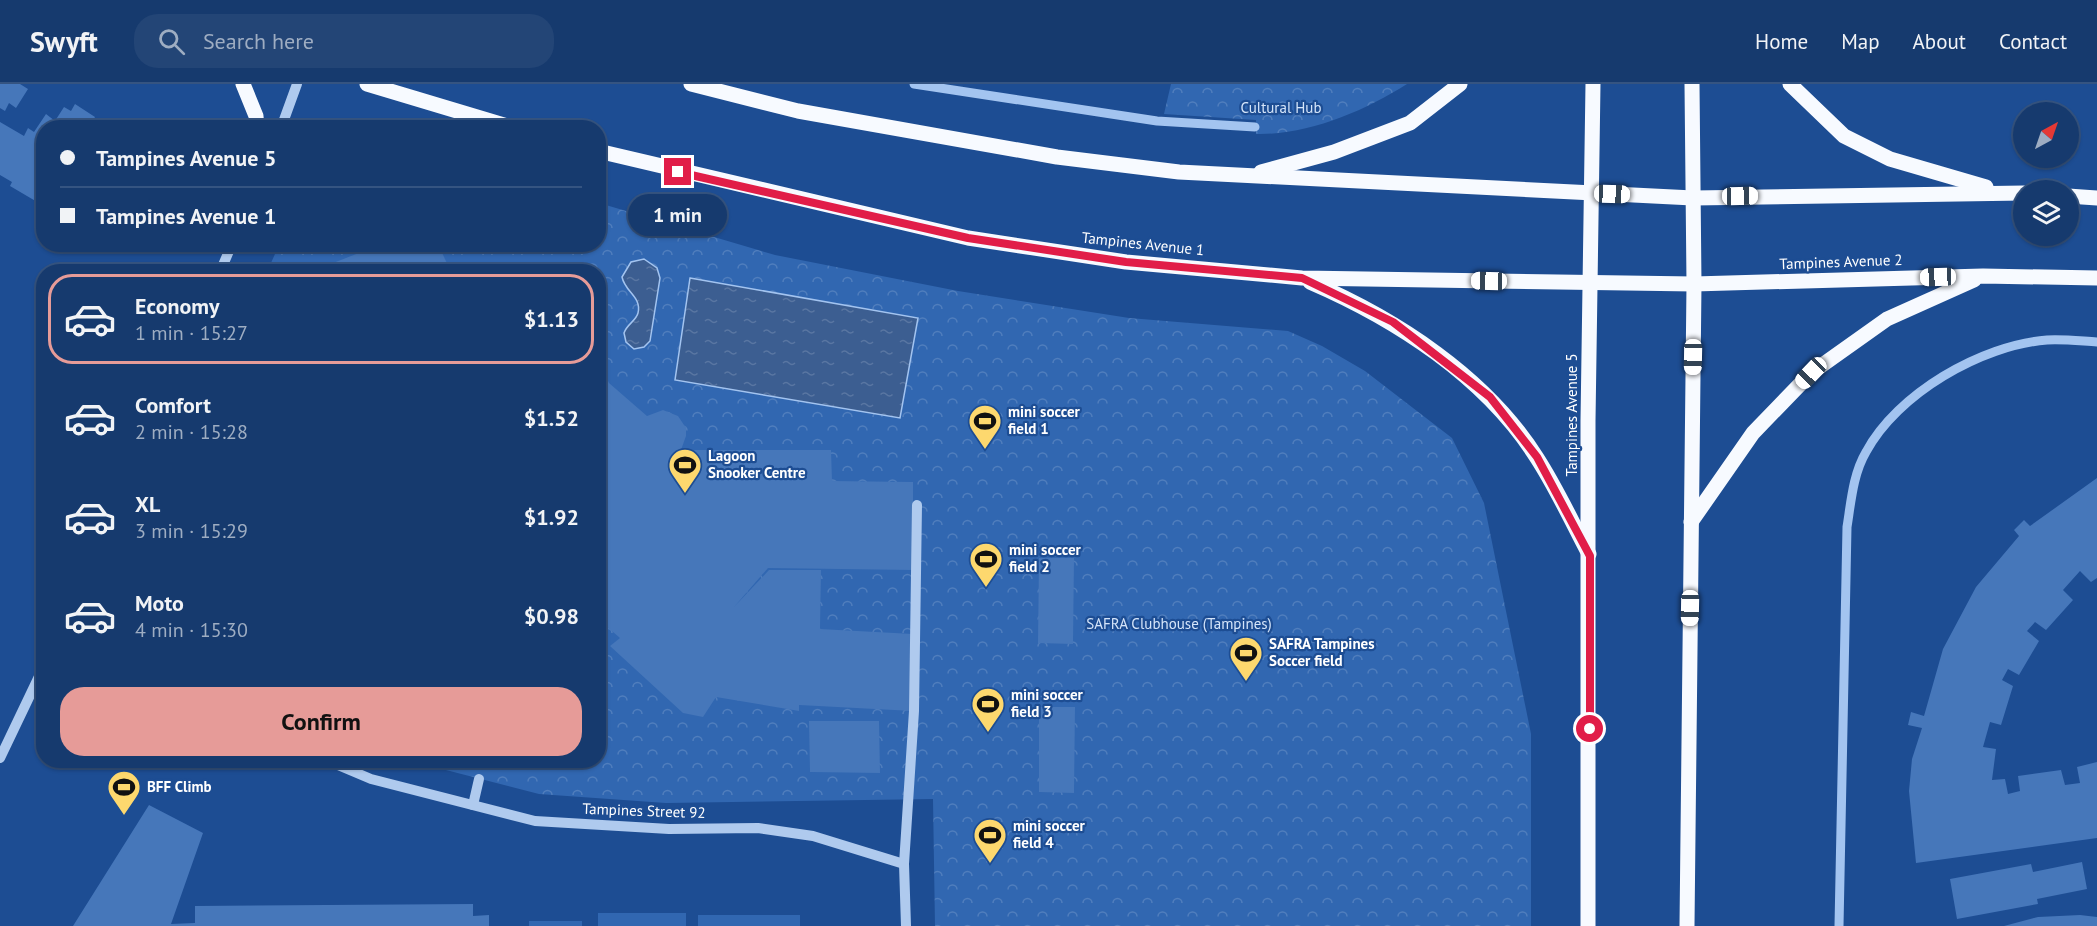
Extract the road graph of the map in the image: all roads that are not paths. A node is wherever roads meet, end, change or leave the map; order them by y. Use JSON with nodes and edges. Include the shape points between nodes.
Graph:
{"nodes":[{"id":1,"x":243,"y":84,"type":"edge"},
{"id":2,"x":297,"y":84,"type":"edge"},
{"id":3,"x":367,"y":84,"type":"edge"},
{"id":4,"x":691,"y":84,"type":"edge"},
{"id":5,"x":1460,"y":84,"type":"edge"},
{"id":6,"x":1593,"y":84,"type":"edge"},
{"id":7,"x":1692,"y":84,"type":"edge"},
{"id":8,"x":1790,"y":84,"type":"edge"},
{"id":9,"x":256,"y":120,"type":"edge"},
{"id":10,"x":284,"y":120,"type":"edge"},
{"id":11,"x":487,"y":120,"type":"edge"},
{"id":12,"x":606,"y":154,"type":"edge"},
{"id":13,"x":1250,"y":175,"type":"junction"},
{"id":14,"x":2001,"y":192,"type":"junction"},
{"id":15,"x":2013,"y":193,"type":"edge"},
{"id":16,"x":1592,"y":194,"type":"junction"},
{"id":17,"x":2079,"y":197,"type":"edge"},
{"id":18,"x":1693,"y":198,"type":"junction"},
{"id":19,"x":2097,"y":198,"type":"edge"},
{"id":20,"x":1983,"y":276,"type":"junction"},
{"id":21,"x":1302,"y":278,"type":"junction"},
{"id":22,"x":2097,"y":278,"type":"edge"},
{"id":23,"x":1592,"y":283,"type":"junction"},
{"id":24,"x":1694,"y":284,"type":"junction"},
{"id":25,"x":917,"y":505,"type":"dead end"},
{"id":26,"x":1691,"y":522,"type":"junction"},
{"id":27,"x":1590,"y":556,"type":"junction"},
{"id":28,"x":36,"y":683,"type":"edge"},
{"id":29,"x":0,"y":758,"type":"edge"},
{"id":30,"x":345,"y":768,"type":"edge"},
{"id":31,"x":479,"y":779,"type":"dead end"},
{"id":32,"x":473,"y":805,"type":"junction"},
{"id":33,"x":904,"y":864,"type":"junction"},
{"id":34,"x":906,"y":926,"type":"edge"},
{"id":35,"x":1588,"y":926,"type":"edge"},
{"id":36,"x":1687,"y":926,"type":"edge"}],
"edges":[{"from":1,"to":9,"type":"main road"},
{"from":2,"to":10,"type":"street"},
{"from":3,"to":11,"type":"main road"},
{"from":4,"to":13,"type":"main road","via":[[798,111],[1057,157],[1149,169]]},
{"from":5,"to":13,"type":"main road","via":[[1410,123],[1334,152]]},
{"from":6,"to":16,"type":"main road","name":"Tampines Avenue 5"},
{"from":7,"to":18,"type":"main road"},
{"from":8,"to":14,"type":"main road","via":[[1844,136],[1881,154]]},
{"from":12,"to":21,"type":"main road","name":"Tampines Avenue 1","via":[[968,238],[1126,262]]},
{"from":13,"to":16,"type":"main road"},
{"from":14,"to":15,"type":"main road"},
{"from":14,"to":18,"type":"main road"},
{"from":16,"to":18,"type":"main road"},
{"from":16,"to":23,"type":"main road","name":"Tampines Avenue 5"},
{"from":17,"to":19,"type":"main road"},
{"from":18,"to":24,"type":"main road"},
{"from":20,"to":22,"type":"main road","name":"Tampines Avenue 2"},
{"from":20,"to":24,"type":"main road","name":"Tampines Avenue 2"},
{"from":20,"to":26,"type":"main road","via":[[1887,319],[1811,373],[1753,434]]},
{"from":21,"to":23,"type":"main road","name":"Tampines Avenue 1"},
{"from":21,"to":27,"type":"main road","via":[[1393,322],[1490,397],[1537,457]]},
{"from":23,"to":24,"type":"main road","name":"Tampines Avenue 1"},
{"from":23,"to":27,"type":"main road","name":"Tampines Avenue 5"},
{"from":24,"to":26,"type":"main road"},
{"from":25,"to":33,"type":"street","via":[[914,711]]},
{"from":26,"to":36,"type":"main road"},
{"from":27,"to":35,"type":"main road","name":"Tampines Avenue 5"},
{"from":28,"to":29,"type":"street"},
{"from":30,"to":32,"type":"street","name":"Tampines Street 92","via":[[371,779]]},
{"from":31,"to":32,"type":"street"},
{"from":32,"to":33,"type":"street","name":"Tampines Street 92","via":[[535,821],[769,830],[813,836]]},
{"from":33,"to":34,"type":"street"}]}
